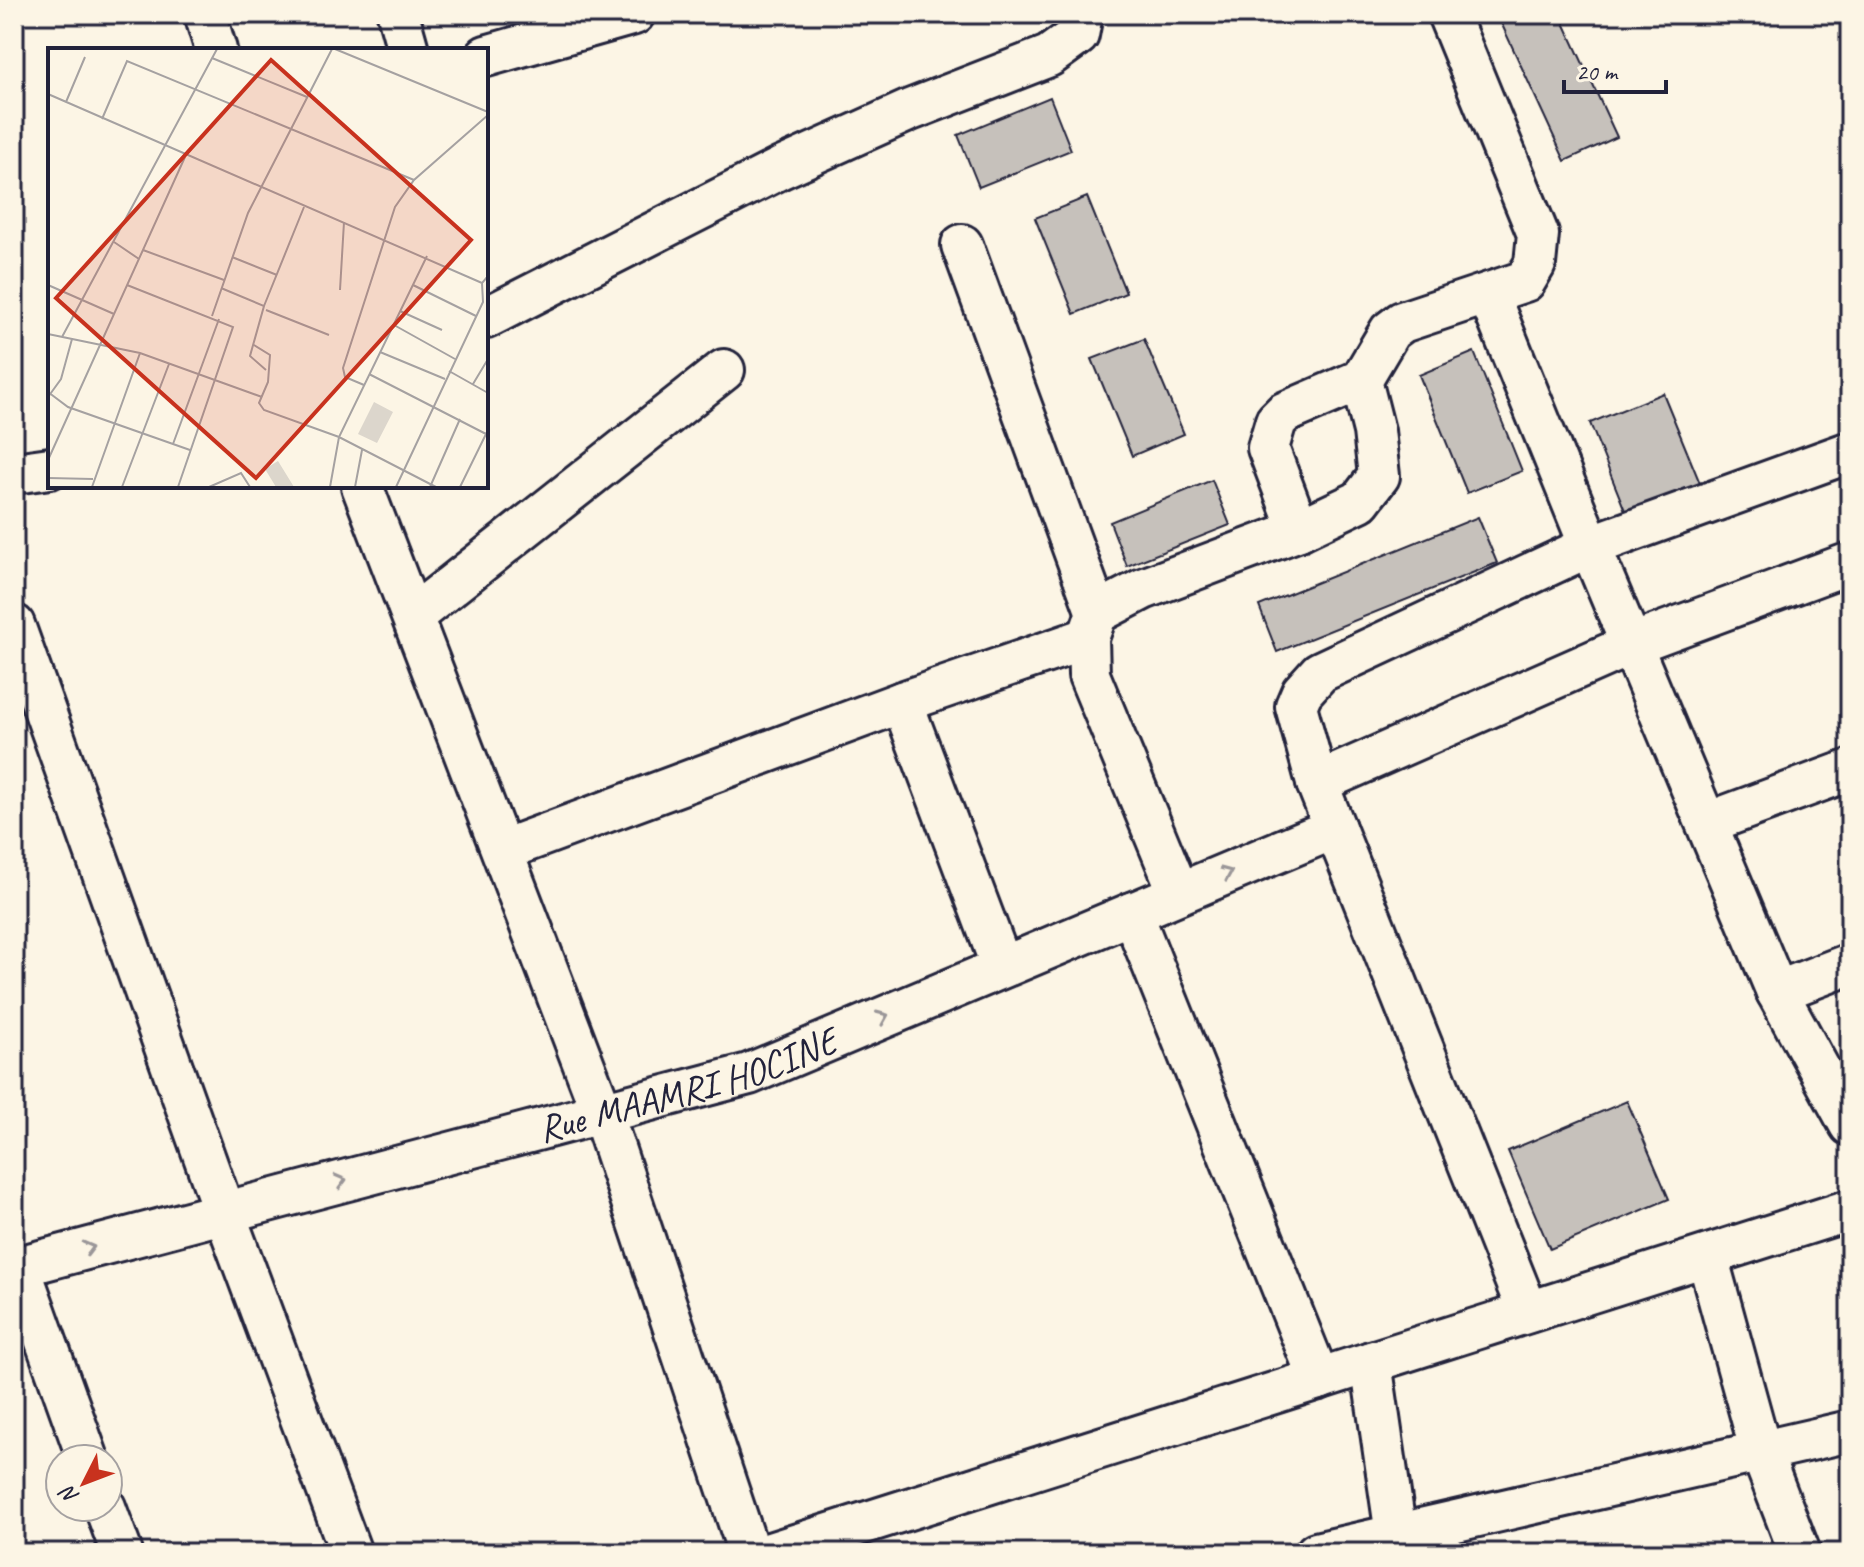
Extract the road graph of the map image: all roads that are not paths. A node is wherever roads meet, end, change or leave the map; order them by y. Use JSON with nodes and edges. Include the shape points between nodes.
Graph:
{"nodes":[{"id":1,"x":205,"y":14,"type":"edge"},
{"id":2,"x":398,"y":14,"type":"edge"},
{"id":3,"x":634,"y":14,"type":"edge"},
{"id":4,"x":1082,"y":14,"type":"edge"},
{"id":5,"x":1448,"y":14,"type":"edge"},
{"id":6,"x":575,"y":22,"type":"edge"},
{"id":7,"x":215,"y":48,"type":"edge"},
{"id":8,"x":407,"y":48,"type":"edge"},
{"id":9,"x":488,"y":55,"type":"edge"},
{"id":10,"x":962,"y":245,"type":"dead end"},
{"id":11,"x":1488,"y":294,"type":"junction"},
{"id":12,"x":488,"y":317,"type":"edge"},
{"id":13,"x":724,"y":370,"type":"dead end"},
{"id":14,"x":1361,"y":380,"type":"junction"},
{"id":15,"x":1850,"y":452,"type":"edge"},
{"id":16,"x":48,"y":468,"type":"edge"},
{"id":17,"x":14,"y":473,"type":"edge"},
{"id":18,"x":363,"y":488,"type":"edge"},
{"id":19,"x":1299,"y":530,"type":"junction"},
{"id":20,"x":1590,"y":546,"type":"junction"},
{"id":21,"x":1850,"y":563,"type":"edge"},
{"id":22,"x":413,"y":616,"type":"junction"},
{"id":23,"x":14,"y":625,"type":"edge"},
{"id":24,"x":1092,"y":626,"type":"junction"},
{"id":25,"x":1632,"y":644,"type":"junction"},
{"id":26,"x":902,"y":702,"type":"junction"},
{"id":27,"x":1850,"y":770,"type":"edge"},
{"id":28,"x":1317,"y":783,"type":"junction"},
{"id":29,"x":1707,"y":823,"type":"junction"},
{"id":30,"x":1335,"y":828,"type":"junction"},
{"id":31,"x":503,"y":850,"type":"junction"},
{"id":32,"x":1179,"y":893,"type":"junction"},
{"id":33,"x":1132,"y":913,"type":"junction"},
{"id":34,"x":1850,"y":964,"type":"edge"},
{"id":35,"x":1002,"y":967,"type":"junction"},
{"id":36,"x":1777,"y":992,"type":"junction"},
{"id":37,"x":602,"y":1112,"type":"junction"},
{"id":38,"x":1850,"y":1125,"type":"edge"},
{"id":39,"x":1850,"y":1210,"type":"edge"},
{"id":40,"x":224,"y":1212,"type":"junction"},
{"id":41,"x":1707,"y":1256,"type":"junction"},
{"id":42,"x":17,"y":1267,"type":"edge"},
{"id":43,"x":1528,"y":1312,"type":"junction"},
{"id":44,"x":1371,"y":1362,"type":"junction"},
{"id":45,"x":1319,"y":1379,"type":"junction"},
{"id":46,"x":1850,"y":1431,"type":"edge"},
{"id":47,"x":82,"y":1443,"type":"edge"},
{"id":48,"x":1761,"y":1452,"type":"junction"},
{"id":49,"x":111,"y":1523,"type":"edge"},
{"id":50,"x":1396,"y":1535,"type":"junction"},
{"id":51,"x":122,"y":1553,"type":"edge"},
{"id":52,"x":351,"y":1553,"type":"edge"},
{"id":53,"x":749,"y":1553,"type":"edge"},
{"id":54,"x":770,"y":1553,"type":"edge"},
{"id":55,"x":1316,"y":1553,"type":"edge"},
{"id":56,"x":1800,"y":1553,"type":"edge"}],
"edges":[{"from":1,"to":7,"type":"street"},
{"from":2,"to":8,"type":"street"},
{"from":3,"to":6,"type":"street"},
{"from":4,"to":12,"type":"street","via":[[1078,35],[1049,56],[781,168]]},
{"from":5,"to":11,"type":"street","via":[[1538,234],[1535,264],[1525,281]]},
{"from":6,"to":9,"type":"street"},
{"from":10,"to":24,"type":"street"},
{"from":11,"to":14,"type":"street","via":[[1402,322],[1390,331]]},
{"from":11,"to":20,"type":"street"},
{"from":13,"to":22,"type":"street"},
{"from":14,"to":19,"type":"street","via":[[1379,476],[1360,501]]},
{"from":14,"to":19,"type":"street","via":[[1276,421],[1268,448]]},
{"from":15,"to":20,"type":"street"},
{"from":16,"to":17,"type":"street"},
{"from":18,"to":22,"type":"street"},
{"from":19,"to":24,"type":"street","via":[[1143,589]]},
{"from":20,"to":25,"type":"street"},
{"from":20,"to":28,"type":"street","via":[[1320,672],[1296,706]]},
{"from":21,"to":25,"type":"street"},
{"from":22,"to":31,"type":"street"},
{"from":23,"to":40,"type":"street"},
{"from":24,"to":26,"type":"street"},
{"from":24,"to":32,"type":"street","via":[[1089,675]]},
{"from":25,"to":28,"type":"street"},
{"from":25,"to":29,"type":"street"},
{"from":26,"to":31,"type":"street"},
{"from":26,"to":35,"type":"street"},
{"from":27,"to":29,"type":"street"},
{"from":28,"to":30,"type":"street"},
{"from":29,"to":36,"type":"street"},
{"from":32,"to":30,"type":"street","name":"Rue MAAMRI HOCINE","one_way":true},
{"from":30,"to":43,"type":"street"},
{"from":31,"to":37,"type":"street"},
{"from":32,"to":33,"type":"street","name":"Rue MAAMRI HOCINE"},
{"from":33,"to":35,"type":"street","name":"Rue MAAMRI HOCINE"},
{"from":33,"to":45,"type":"street"},
{"from":34,"to":36,"type":"street"},
{"from":37,"to":35,"type":"street","name":"Rue MAAMRI HOCINE","one_way":true,"via":[[749,1074]]},
{"from":36,"to":38,"type":"street"},
{"from":40,"to":37,"type":"street","name":"Rue MAAMRI HOCINE","one_way":true},
{"from":37,"to":53,"type":"street"},
{"from":39,"to":41,"type":"street"},
{"from":42,"to":40,"type":"street","name":"Rue MAAMRI HOCINE","one_way":true},
{"from":40,"to":52,"type":"street"},
{"from":41,"to":43,"type":"street"},
{"from":41,"to":48,"type":"street"},
{"from":42,"to":47,"type":"street"},
{"from":43,"to":44,"type":"street"},
{"from":44,"to":45,"type":"street"},
{"from":44,"to":50,"type":"street"},
{"from":45,"to":54,"type":"street"},
{"from":46,"to":48,"type":"street"},
{"from":48,"to":50,"type":"street"},
{"from":48,"to":56,"type":"street"},
{"from":49,"to":51,"type":"street"},
{"from":50,"to":55,"type":"street"}]}
